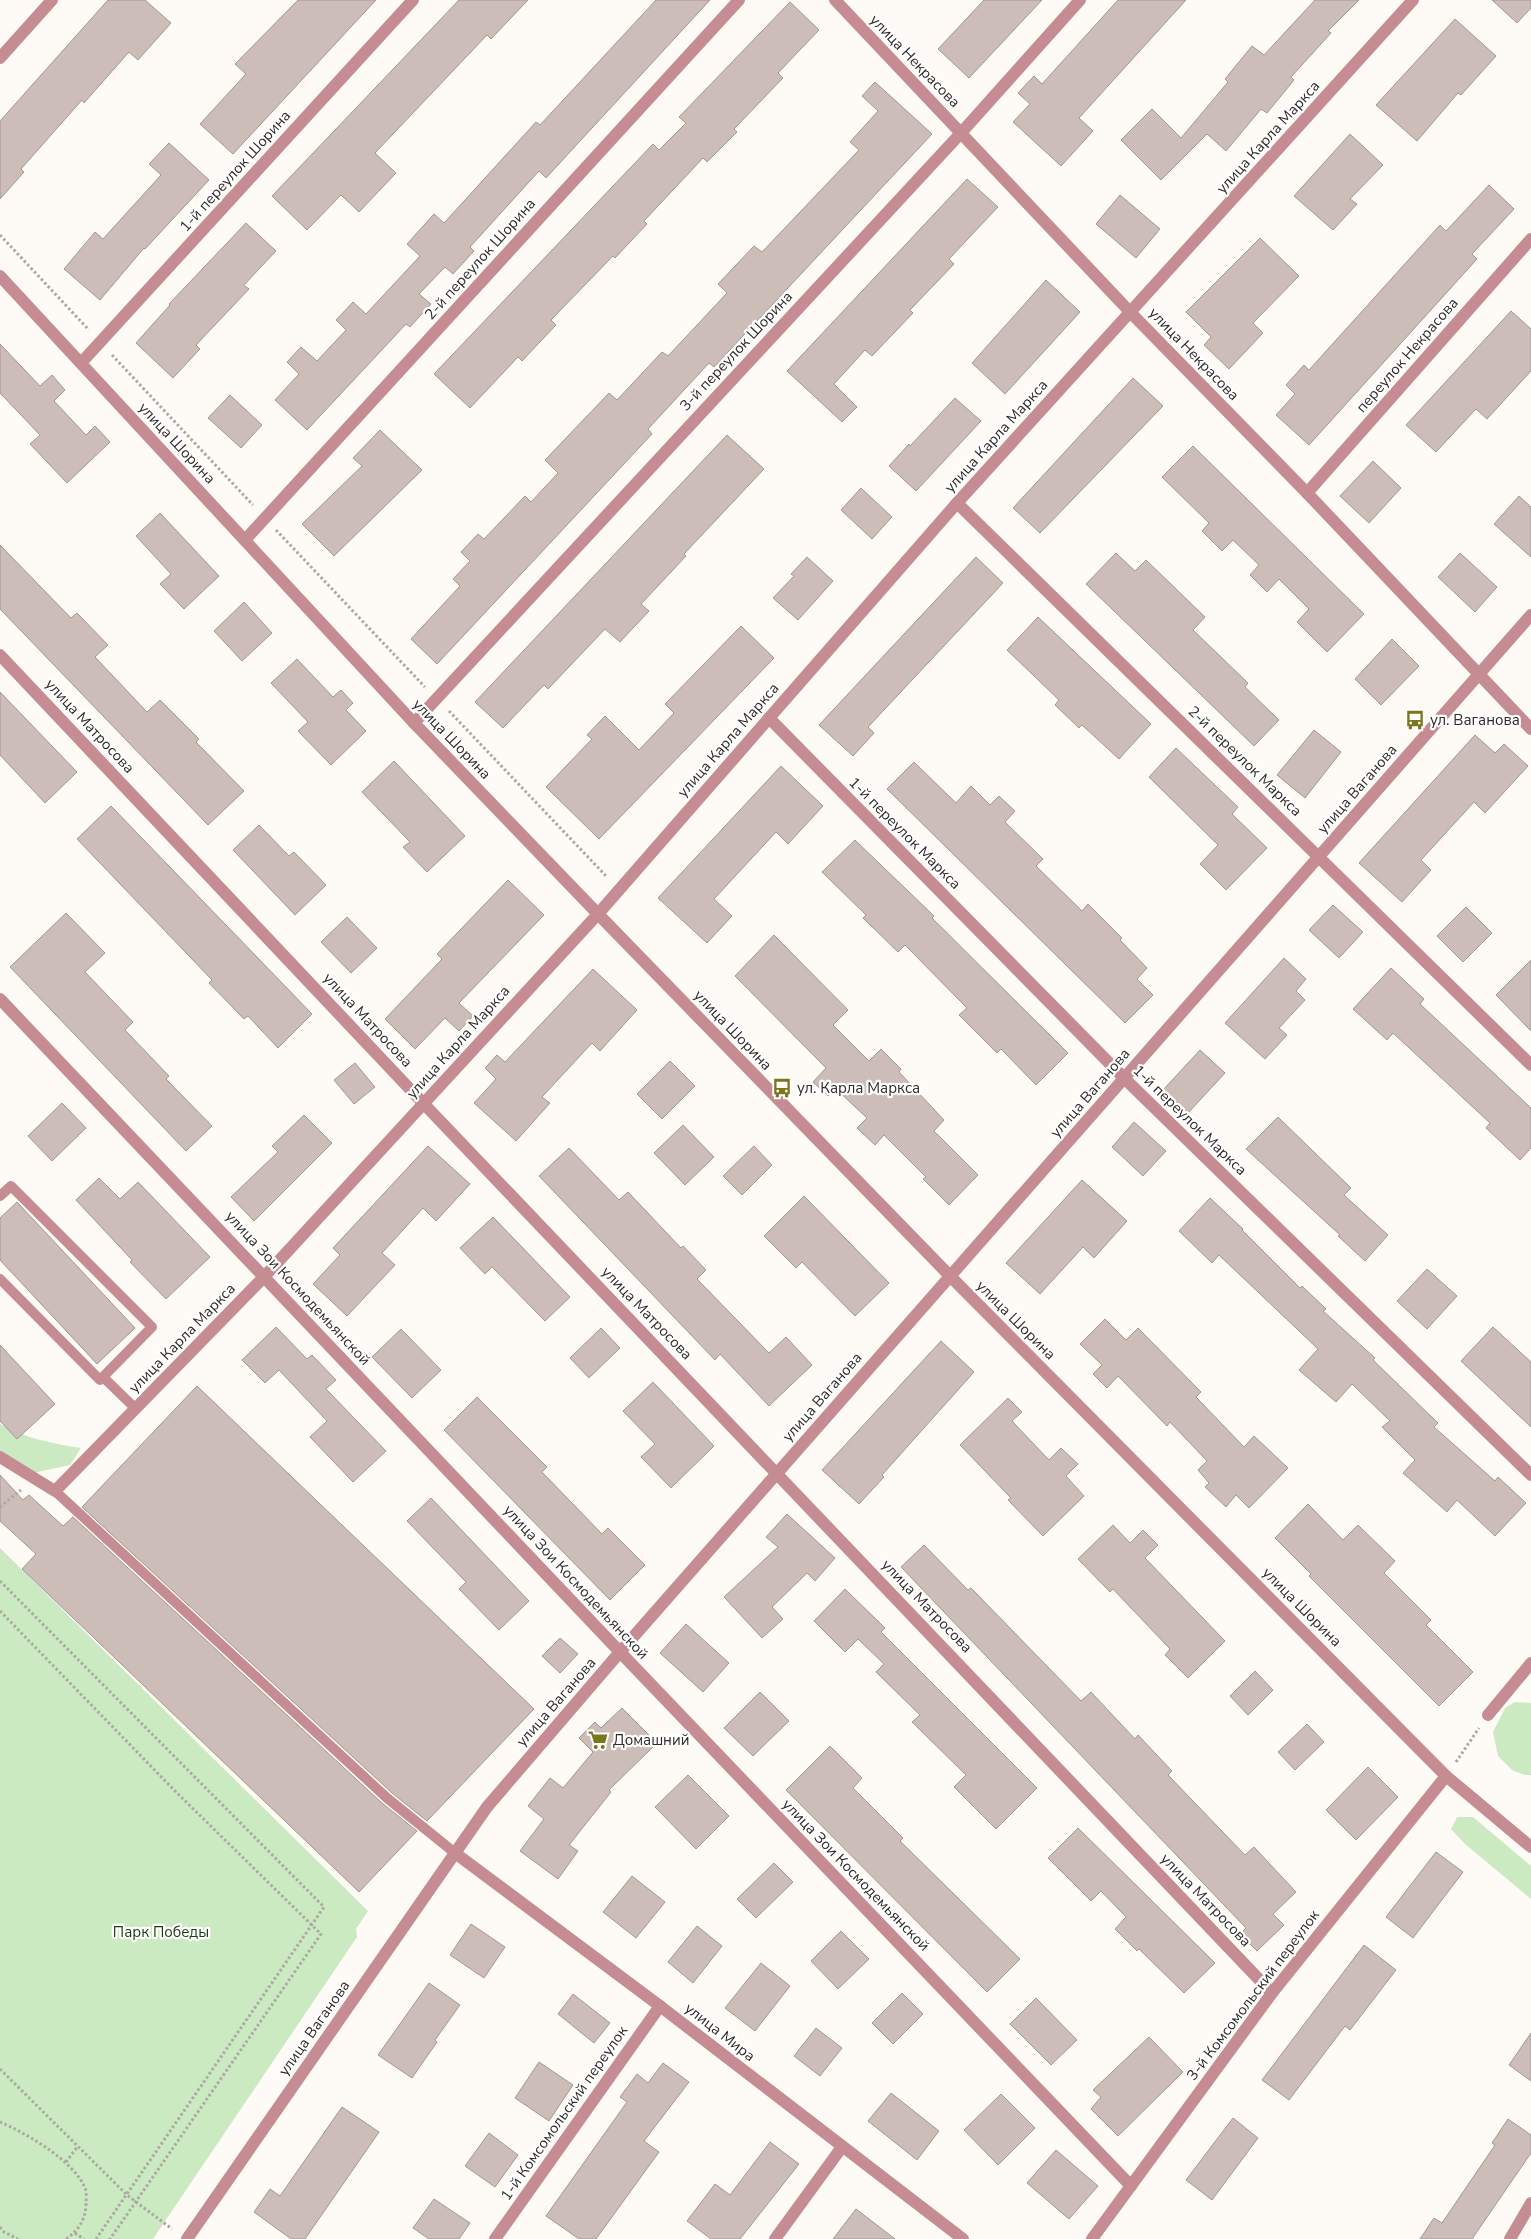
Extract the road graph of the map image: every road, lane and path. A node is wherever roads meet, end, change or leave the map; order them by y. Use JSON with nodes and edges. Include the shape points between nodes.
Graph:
{"nodes":[{"id":1,"x":52,"y":0,"type":"edge"},
{"id":2,"x":413,"y":0,"type":"edge"},
{"id":3,"x":739,"y":0,"type":"edge"},
{"id":4,"x":835,"y":0,"type":"edge"},
{"id":5,"x":1080,"y":0,"type":"edge"},
{"id":6,"x":1413,"y":0,"type":"edge"},
{"id":7,"x":0,"y":58,"type":"edge"},
{"id":8,"x":961,"y":132,"type":"junction"},
{"id":9,"x":0,"y":235,"type":"edge"},
{"id":10,"x":1531,"y":239,"type":"edge"},
{"id":11,"x":0,"y":276,"type":"edge"},
{"id":12,"x":1131,"y":313,"type":"junction"},
{"id":13,"x":100,"y":342,"type":"junction"},
{"id":14,"x":81,"y":363,"type":"junction"},
{"id":15,"x":1307,"y":493,"type":"junction"},
{"id":16,"x":957,"y":503,"type":"junction"},
{"id":17,"x":265,"y":518,"type":"junction"},
{"id":18,"x":245,"y":540,"type":"junction"},
{"id":19,"x":1531,"y":615,"type":"edge"},
{"id":20,"x":0,"y":655,"type":"edge"},
{"id":21,"x":1479,"y":674,"type":"junction"},
{"id":22,"x":436,"y":698,"type":"junction"},
{"id":23,"x":769,"y":718,"type":"junction"},
{"id":24,"x":414,"y":723,"type":"junction"},
{"id":25,"x":1531,"y":729,"type":"edge"},
{"id":26,"x":1319,"y":856,"type":"junction"},
{"id":27,"x":619,"y":890,"type":"junction"},
{"id":28,"x":598,"y":914,"type":"junction"},
{"id":29,"x":0,"y":999,"type":"edge"},
{"id":30,"x":1531,"y":1065,"type":"edge"},
{"id":31,"x":1124,"y":1078,"type":"junction"},
{"id":32,"x":424,"y":1104,"type":"junction"},
{"id":33,"x":0,"y":1196,"type":"edge"},
{"id":34,"x":264,"y":1276,"type":"junction"},
{"id":35,"x":950,"y":1276,"type":"junction"},
{"id":36,"x":0,"y":1279,"type":"edge"},
{"id":37,"x":103,"y":1378,"type":"junction"},
{"id":38,"x":136,"y":1409,"type":"junction"},
{"id":39,"x":0,"y":1457,"type":"edge"},
{"id":40,"x":778,"y":1473,"type":"junction"},
{"id":41,"x":1531,"y":1475,"type":"edge"},
{"id":42,"x":35,"y":1479,"type":"junction"},
{"id":43,"x":55,"y":1491,"type":"junction"},
{"id":44,"x":0,"y":1507,"type":"edge"},
{"id":45,"x":0,"y":1581,"type":"edge"},
{"id":46,"x":0,"y":1611,"type":"edge"},
{"id":47,"x":620,"y":1652,"type":"junction"},
{"id":48,"x":1531,"y":1663,"type":"edge"},
{"id":49,"x":1488,"y":1715,"type":"joint"},
{"id":50,"x":1446,"y":1776,"type":"junction"},
{"id":51,"x":1531,"y":1847,"type":"edge"},
{"id":52,"x":455,"y":1853,"type":"junction"},
{"id":53,"x":313,"y":1924,"type":"junction"},
{"id":54,"x":1272,"y":1993,"type":"junction"},
{"id":55,"x":660,"y":2006,"type":"junction"},
{"id":56,"x":0,"y":2069,"type":"edge"},
{"id":57,"x":0,"y":2122,"type":"edge"},
{"id":58,"x":78,"y":2146,"type":"junction"},
{"id":59,"x":842,"y":2147,"type":"junction"},
{"id":60,"x":66,"y":2162,"type":"junction"},
{"id":61,"x":1131,"y":2186,"type":"junction"},
{"id":62,"x":127,"y":2195,"type":"junction"},
{"id":63,"x":136,"y":2202,"type":"junction"},
{"id":64,"x":1531,"y":2203,"type":"edge"},
{"id":65,"x":0,"y":2227,"type":"edge"},
{"id":66,"x":75,"y":2232,"type":"junction"},
{"id":67,"x":182,"y":2236,"type":"edge"},
{"id":68,"x":18,"y":2239,"type":"edge"},
{"id":69,"x":66,"y":2239,"type":"edge"},
{"id":70,"x":84,"y":2239,"type":"edge"},
{"id":71,"x":96,"y":2239,"type":"edge"},
{"id":72,"x":110,"y":2239,"type":"edge"},
{"id":73,"x":495,"y":2239,"type":"edge"},
{"id":74,"x":775,"y":2239,"type":"edge"},
{"id":75,"x":963,"y":2239,"type":"edge"},
{"id":76,"x":1092,"y":2239,"type":"edge"},
{"id":77,"x":1510,"y":2239,"type":"edge"}],
"edges":[{"from":1,"to":7,"type":"street"},
{"from":2,"to":13,"type":"street","name":"1-й переулок Шорина"},
{"from":3,"to":17,"type":"street","name":"2-й переулок Шорина"},
{"from":4,"to":8,"type":"street","name":"улица Некрасова"},
{"from":5,"to":8,"type":"street","name":"3-й переулок Шорина"},
{"from":6,"to":12,"type":"street","name":"улица Карла Маркса"},
{"from":8,"to":12,"type":"street","name":"улица Некрасова"},
{"from":8,"to":22,"type":"street","name":"3-й переулок Шорина"},
{"from":9,"to":13,"type":"path"},
{"from":10,"to":15,"type":"street","name":"переулок Некрасова"},
{"from":11,"to":14,"type":"street","name":"улица Шорина"},
{"from":12,"to":15,"type":"street","name":"улица Некрасова"},
{"from":12,"to":16,"type":"street","name":"улица Карла Маркса"},
{"from":13,"to":14,"type":"street","name":"1-й переулок Шорина"},
{"from":13,"to":17,"type":"path"},
{"from":14,"to":18,"type":"street","name":"улица Шорина"},
{"from":15,"to":21,"type":"street","name":"улица Некрасова"},
{"from":16,"to":23,"type":"street","name":"улица Карла Маркса"},
{"from":16,"to":26,"type":"street","name":"2-й переулок Маркса"},
{"from":17,"to":18,"type":"street","name":"2-й переулок Шорина"},
{"from":17,"to":22,"type":"path"},
{"from":18,"to":24,"type":"street","name":"улица Шорина"},
{"from":19,"to":21,"type":"street","name":"улица Ваганова"},
{"from":20,"to":32,"type":"street","name":"улица Матросова"},
{"from":21,"to":25,"type":"street","name":"улица Некрасова"},
{"from":21,"to":26,"type":"street","name":"улица Ваганова"},
{"from":22,"to":24,"type":"street","name":"3-й переулок Шорина"},
{"from":22,"to":27,"type":"path"},
{"from":23,"to":27,"type":"street","name":"улица Карла Маркса"},
{"from":23,"to":31,"type":"street","name":"1-й переулок Маркса"},
{"from":24,"to":28,"type":"street","name":"улица Шорина"},
{"from":26,"to":30,"type":"street","name":"2-й переулок Маркса"},
{"from":26,"to":31,"type":"street","name":"улица Ваганова"},
{"from":27,"to":28,"type":"street","name":"улица Карла Маркса"},
{"from":28,"to":32,"type":"street","name":"улица Карла Маркса"},
{"from":28,"to":35,"type":"street","name":"улица Шорина"},
{"from":29,"to":34,"type":"street","name":"улица Зои Космодемьянской"},
{"from":31,"to":35,"type":"street","name":"улица Ваганова"},
{"from":31,"to":41,"type":"street","name":"1-й переулок Маркса"},
{"from":32,"to":34,"type":"street","name":"улица Карла Маркса"},
{"from":32,"to":40,"type":"street","name":"улица Матросова"},
{"from":33,"to":37,"type":"lane","via":[[11,1186],[152,1326]]},
{"from":34,"to":38,"type":"street","name":"улица Карла Маркса"},
{"from":34,"to":47,"type":"street","name":"улица Зои Космодемьянской"},
{"from":35,"to":40,"type":"street","name":"улица Ваганова"},
{"from":35,"to":50,"type":"street","name":"улица Шорина"},
{"from":36,"to":37,"type":"lane","via":[[100,1380]]},
{"from":37,"to":38,"type":"lane"},
{"from":38,"to":43,"type":"street","name":"улица Карла Маркса"},
{"from":39,"to":42,"type":"street"},
{"from":40,"to":47,"type":"street","name":"улица Ваганова"},
{"from":40,"to":54,"type":"street","name":"улица Матросова"},
{"from":42,"to":43,"type":"street"},
{"from":42,"to":44,"type":"path"},
{"from":43,"to":52,"type":"lane","via":[[387,1798]]},
{"from":45,"to":53,"type":"path","via":[[324,1907]]},
{"from":46,"to":53,"type":"path","via":[[177,1793]]},
{"from":47,"to":52,"type":"street","name":"улица Ваганова","via":[[487,1807]]},
{"from":47,"to":61,"type":"street","name":"улица Зои Космодемьянской"},
{"from":48,"to":49,"type":"street"},
{"from":49,"to":50,"type":"path"},
{"from":50,"to":51,"type":"street","name":"улица Шорина"},
{"from":50,"to":54,"type":"street","name":"3-й Комсомольский переулок"},
{"from":52,"to":55,"type":"street","name":"улица Мира"},
{"from":52,"to":67,"type":"street","name":"улица Ваганова"},
{"from":53,"to":62,"type":"path"},
{"from":53,"to":63,"type":"path","via":[[321,1934]]},
{"from":54,"to":61,"type":"street","name":"3-й Комсомольский переулок"},
{"from":55,"to":59,"type":"street","name":"улица Мира"},
{"from":55,"to":73,"type":"street","name":"1-й Комсомольский переулок"},
{"from":56,"to":58,"type":"path"},
{"from":57,"to":60,"type":"path","via":[[18,2129]]},
{"from":58,"to":60,"type":"path"},
{"from":58,"to":62,"type":"path"},
{"from":59,"to":74,"type":"street"},
{"from":59,"to":75,"type":"street","name":"улица Мира"},
{"from":60,"to":66,"type":"path","via":[[86,2189],[86,2215]]},
{"from":61,"to":76,"type":"street","name":"3-й Комсомольский переулок"},
{"from":62,"to":63,"type":"path"},
{"from":62,"to":71,"type":"path"},
{"from":63,"to":67,"type":"path"},
{"from":63,"to":72,"type":"path"},
{"from":64,"to":77,"type":"street"},
{"from":65,"to":68,"type":"path"},
{"from":66,"to":69,"type":"path"},
{"from":66,"to":70,"type":"path"}]}
